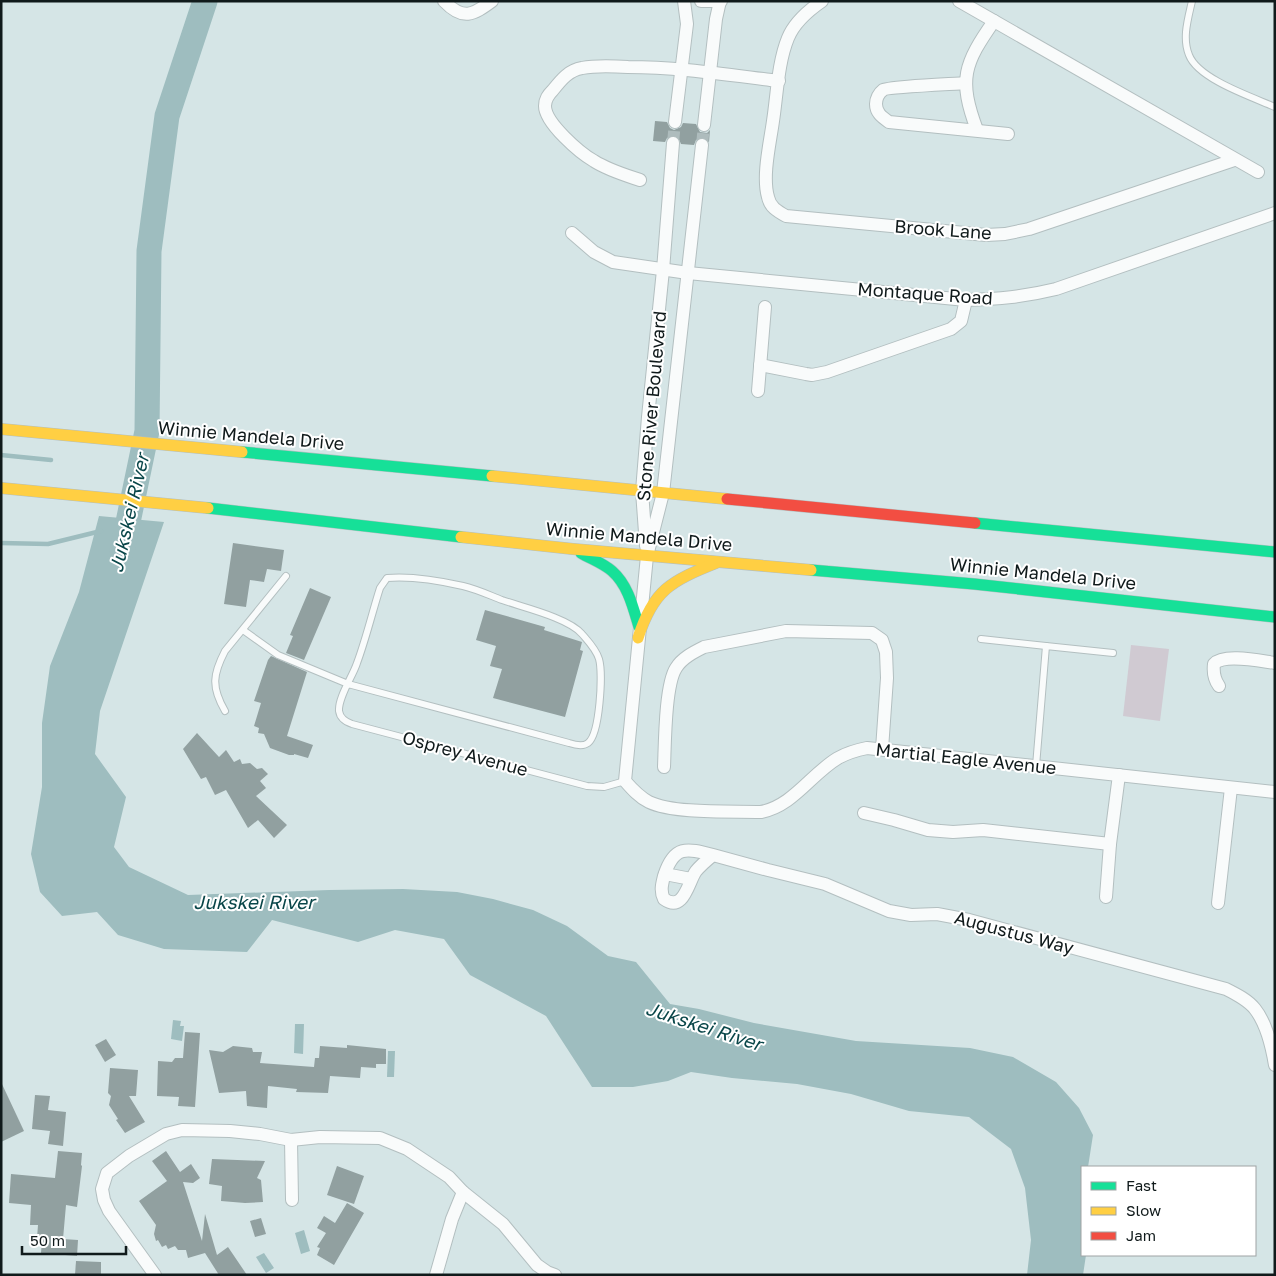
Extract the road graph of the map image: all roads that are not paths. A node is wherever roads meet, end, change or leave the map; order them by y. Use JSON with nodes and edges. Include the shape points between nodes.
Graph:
{"nodes":[{"id":1,"x":444,"y":1,"type":"edge"},
{"id":2,"x":492,"y":1,"type":"edge"},
{"id":3,"x":684,"y":1,"type":"edge"},
{"id":4,"x":701,"y":1,"type":"edge"},
{"id":5,"x":720,"y":1,"type":"edge"},
{"id":6,"x":822,"y":1,"type":"edge"},
{"id":7,"x":959,"y":1,"type":"edge"},
{"id":8,"x":1192,"y":1,"type":"edge"},
{"id":9,"x":994,"y":21,"type":"junction"},
{"id":10,"x":681,"y":70,"type":"junction"},
{"id":11,"x":711,"y":72,"type":"junction"},
{"id":12,"x":779,"y":81,"type":"junction"},
{"id":13,"x":966,"y":83,"type":"junction"},
{"id":14,"x":1275,"y":107,"type":"edge"},
{"id":15,"x":675,"y":122,"type":"tunnel mouth"},
{"id":16,"x":704,"y":125,"type":"tunnel mouth"},
{"id":17,"x":977,"y":130,"type":"junction"},
{"id":18,"x":1008,"y":134,"type":"dead end"},
{"id":19,"x":673,"y":143,"type":"tunnel mouth"},
{"id":20,"x":702,"y":145,"type":"tunnel mouth"},
{"id":21,"x":1234,"y":160,"type":"junction"},
{"id":22,"x":1258,"y":172,"type":"dead end"},
{"id":23,"x":640,"y":180,"type":"dead end"},
{"id":24,"x":1275,"y":213,"type":"edge"},
{"id":25,"x":572,"y":233,"type":"dead end"},
{"id":26,"x":664,"y":270,"type":"junction"},
{"id":27,"x":688,"y":273,"type":"junction"},
{"id":28,"x":966,"y":300,"type":"junction"},
{"id":29,"x":765,"y":307,"type":"dead end"},
{"id":30,"x":760,"y":365,"type":"junction"},
{"id":31,"x":758,"y":391,"type":"dead end"},
{"id":32,"x":1,"y":429,"type":"edge"},
{"id":33,"x":1,"y":488,"type":"edge"},
{"id":34,"x":642,"y":491,"type":"junction"},
{"id":35,"x":663,"y":493,"type":"junction"},
{"id":36,"x":573,"y":549,"type":"junction"},
{"id":37,"x":1275,"y":552,"type":"edge"},
{"id":38,"x":647,"y":556,"type":"junction"},
{"id":39,"x":719,"y":562,"type":"junction"},
{"id":40,"x":286,"y":576,"type":"dead end"},
{"id":41,"x":1275,"y":617,"type":"edge"},
{"id":42,"x":243,"y":630,"type":"junction"},
{"id":43,"x":639,"y":632,"type":"junction"},
{"id":44,"x":981,"y":639,"type":"dead end"},
{"id":45,"x":1046,"y":646,"type":"junction"},
{"id":46,"x":1113,"y":653,"type":"dead end"},
{"id":47,"x":1275,"y":663,"type":"edge"},
{"id":48,"x":348,"y":684,"type":"junction"},
{"id":49,"x":1219,"y":686,"type":"dead end"},
{"id":50,"x":224,"y":711,"type":"dead end"},
{"id":51,"x":882,"y":749,"type":"junction"},
{"id":52,"x":1036,"y":766,"type":"junction"},
{"id":53,"x":664,"y":767,"type":"dead end"},
{"id":54,"x":1118,"y":775,"type":"junction"},
{"id":55,"x":625,"y":782,"type":"junction"},
{"id":56,"x":1232,"y":788,"type":"junction"},
{"id":57,"x":1275,"y":792,"type":"edge"},
{"id":58,"x":864,"y":813,"type":"dead end"},
{"id":59,"x":1110,"y":844,"type":"junction"},
{"id":60,"x":713,"y":855,"type":"junction"},
{"id":61,"x":665,"y":874,"type":"junction"},
{"id":62,"x":691,"y":879,"type":"junction"},
{"id":63,"x":1106,"y":897,"type":"dead end"},
{"id":64,"x":1218,"y":903,"type":"dead end"},
{"id":65,"x":1275,"y":1065,"type":"edge"},
{"id":66,"x":291,"y":1140,"type":"junction"},
{"id":67,"x":463,"y":1192,"type":"junction"},
{"id":68,"x":292,"y":1200,"type":"dead end"},
{"id":69,"x":155,"y":1275,"type":"edge"},
{"id":70,"x":436,"y":1275,"type":"edge"},
{"id":71,"x":555,"y":1275,"type":"edge"}],
"edges":[{"from":1,"to":2,"type":"street","via":[[462,14],[478,12]]},
{"from":3,"to":10,"type":"street","via":[[687,24]]},
{"from":4,"to":5,"type":"street"},
{"from":5,"to":11,"type":"street"},
{"from":6,"to":12,"type":"street","name":"Brook Lane","via":[[798,22],[788,37]]},
{"from":7,"to":9,"type":"street"},
{"from":8,"to":14,"type":"lane","via":[[1186,32],[1189,55],[1194,64],[1214,78]]},
{"from":9,"to":13,"type":"street","via":[[971,56]]},
{"from":9,"to":21,"type":"street"},
{"from":10,"to":11,"type":"street"},
{"from":10,"to":15,"type":"street"},
{"from":10,"to":23,"type":"street","via":[[581,68],[571,71],[547,97],[546,114],[580,152],[613,171]]},
{"from":11,"to":12,"type":"street"},
{"from":11,"to":16,"type":"street"},
{"from":12,"to":21,"type":"street","name":"Brook Lane","via":[[766,188],[771,206],[786,216],[986,235],[1005,234],[1029,229]]},
{"from":13,"to":17,"type":"street"},
{"from":13,"to":17,"type":"street","via":[[888,88],[882,90],[878,97],[877,112],[889,122]]},
{"from":17,"to":18,"type":"street"},
{"from":19,"to":26,"type":"street","name":"Stone River Boulevard"},
{"from":20,"to":27,"type":"street","name":"Stone River Boulevard"},
{"from":21,"to":22,"type":"street"},
{"from":24,"to":28,"type":"street","name":"Montaque Road","via":[[1056,289],[999,300]]},
{"from":25,"to":26,"type":"street","name":"Montaque Road","via":[[605,259]]},
{"from":26,"to":27,"type":"street","name":"Montaque Road"},
{"from":26,"to":34,"type":"street","name":"Stone River Boulevard"},
{"from":27,"to":28,"type":"street","name":"Montaque Road"},
{"from":27,"to":35,"type":"street","name":"Stone River Boulevard"},
{"from":28,"to":30,"type":"street","via":[[961,321],[951,329],[827,372],[812,375]]},
{"from":29,"to":30,"type":"street"},
{"from":30,"to":31,"type":"street"},
{"from":32,"to":34,"type":"main road","name":"Winnie Mandela Drive"},
{"from":33,"to":36,"type":"main road","name":"Winnie Mandela Drive"},
{"from":34,"to":35,"type":"main road","name":"Winnie Mandela Drive"},
{"from":34,"to":38,"type":"street","name":"Stone River Boulevard"},
{"from":35,"to":37,"type":"main road","name":"Winnie Mandela Drive"},
{"from":35,"to":38,"type":"street","name":"Stone River Boulevard"},
{"from":36,"to":38,"type":"main road","name":"Winnie Mandela Drive"},
{"from":36,"to":43,"type":"main road","via":[[619,578],[628,592]]},
{"from":38,"to":39,"type":"main road","name":"Winnie Mandela Drive"},
{"from":38,"to":43,"type":"street"},
{"from":39,"to":41,"type":"main road","name":"Winnie Mandela Drive","via":[[974,584]]},
{"from":39,"to":43,"type":"main road","via":[[666,588],[654,600]]},
{"from":40,"to":42,"type":"lane"},
{"from":42,"to":48,"type":"lane","via":[[278,655]]},
{"from":42,"to":50,"type":"lane","via":[[219,662],[216,695]]},
{"from":43,"to":55,"type":"street"},
{"from":44,"to":45,"type":"lane"},
{"from":45,"to":46,"type":"lane"},
{"from":45,"to":52,"type":"lane"},
{"from":47,"to":49,"type":"street","via":[[1220,659],[1213,670]]},
{"from":48,"to":48,"type":"lane","via":[[380,588],[387,578],[464,586],[555,618],[581,632],[600,664],[596,725],[585,745]]},
{"from":48,"to":55,"type":"lane","name":"Osprey Avenue","via":[[339,712],[352,724],[587,786],[604,787]]},
{"from":51,"to":52,"type":"street","name":"Martial Eagle Avenue"},
{"from":51,"to":53,"type":"street","via":[[887,678],[882,640],[872,633],[786,631],[704,647],[676,667],[669,687]]},
{"from":51,"to":55,"type":"street","name":"Martial Eagle Avenue","via":[[867,748],[837,759],[784,803],[761,812],[668,808],[647,801]]},
{"from":52,"to":54,"type":"street","name":"Martial Eagle Avenue"},
{"from":54,"to":56,"type":"street","name":"Martial Eagle Avenue"},
{"from":54,"to":59,"type":"street"},
{"from":56,"to":57,"type":"street","name":"Martial Eagle Avenue"},
{"from":56,"to":64,"type":"street"},
{"from":58,"to":59,"type":"street","via":[[928,830],[983,830]]},
{"from":59,"to":63,"type":"street"},
{"from":60,"to":61,"type":"street","name":"Augustus Way","via":[[691,850],[678,852],[672,857]]},
{"from":60,"to":62,"type":"street","name":"Augustus Way"},
{"from":60,"to":65,"type":"street","name":"Augustus Way","via":[[825,884],[889,911],[969,920],[1226,989],[1255,1009]]},
{"from":61,"to":62,"type":"street"},
{"from":61,"to":62,"type":"street","name":"Augustus Way","via":[[662,896],[670,902],[681,899]]},
{"from":66,"to":67,"type":"street","via":[[380,1138],[429,1162],[450,1177]]},
{"from":66,"to":68,"type":"street"},
{"from":66,"to":69,"type":"street","via":[[230,1131],[182,1130],[166,1134],[107,1173],[102,1189],[104,1200]]},
{"from":67,"to":70,"type":"street"},
{"from":67,"to":71,"type":"street","via":[[503,1224],[537,1265]]}]}
